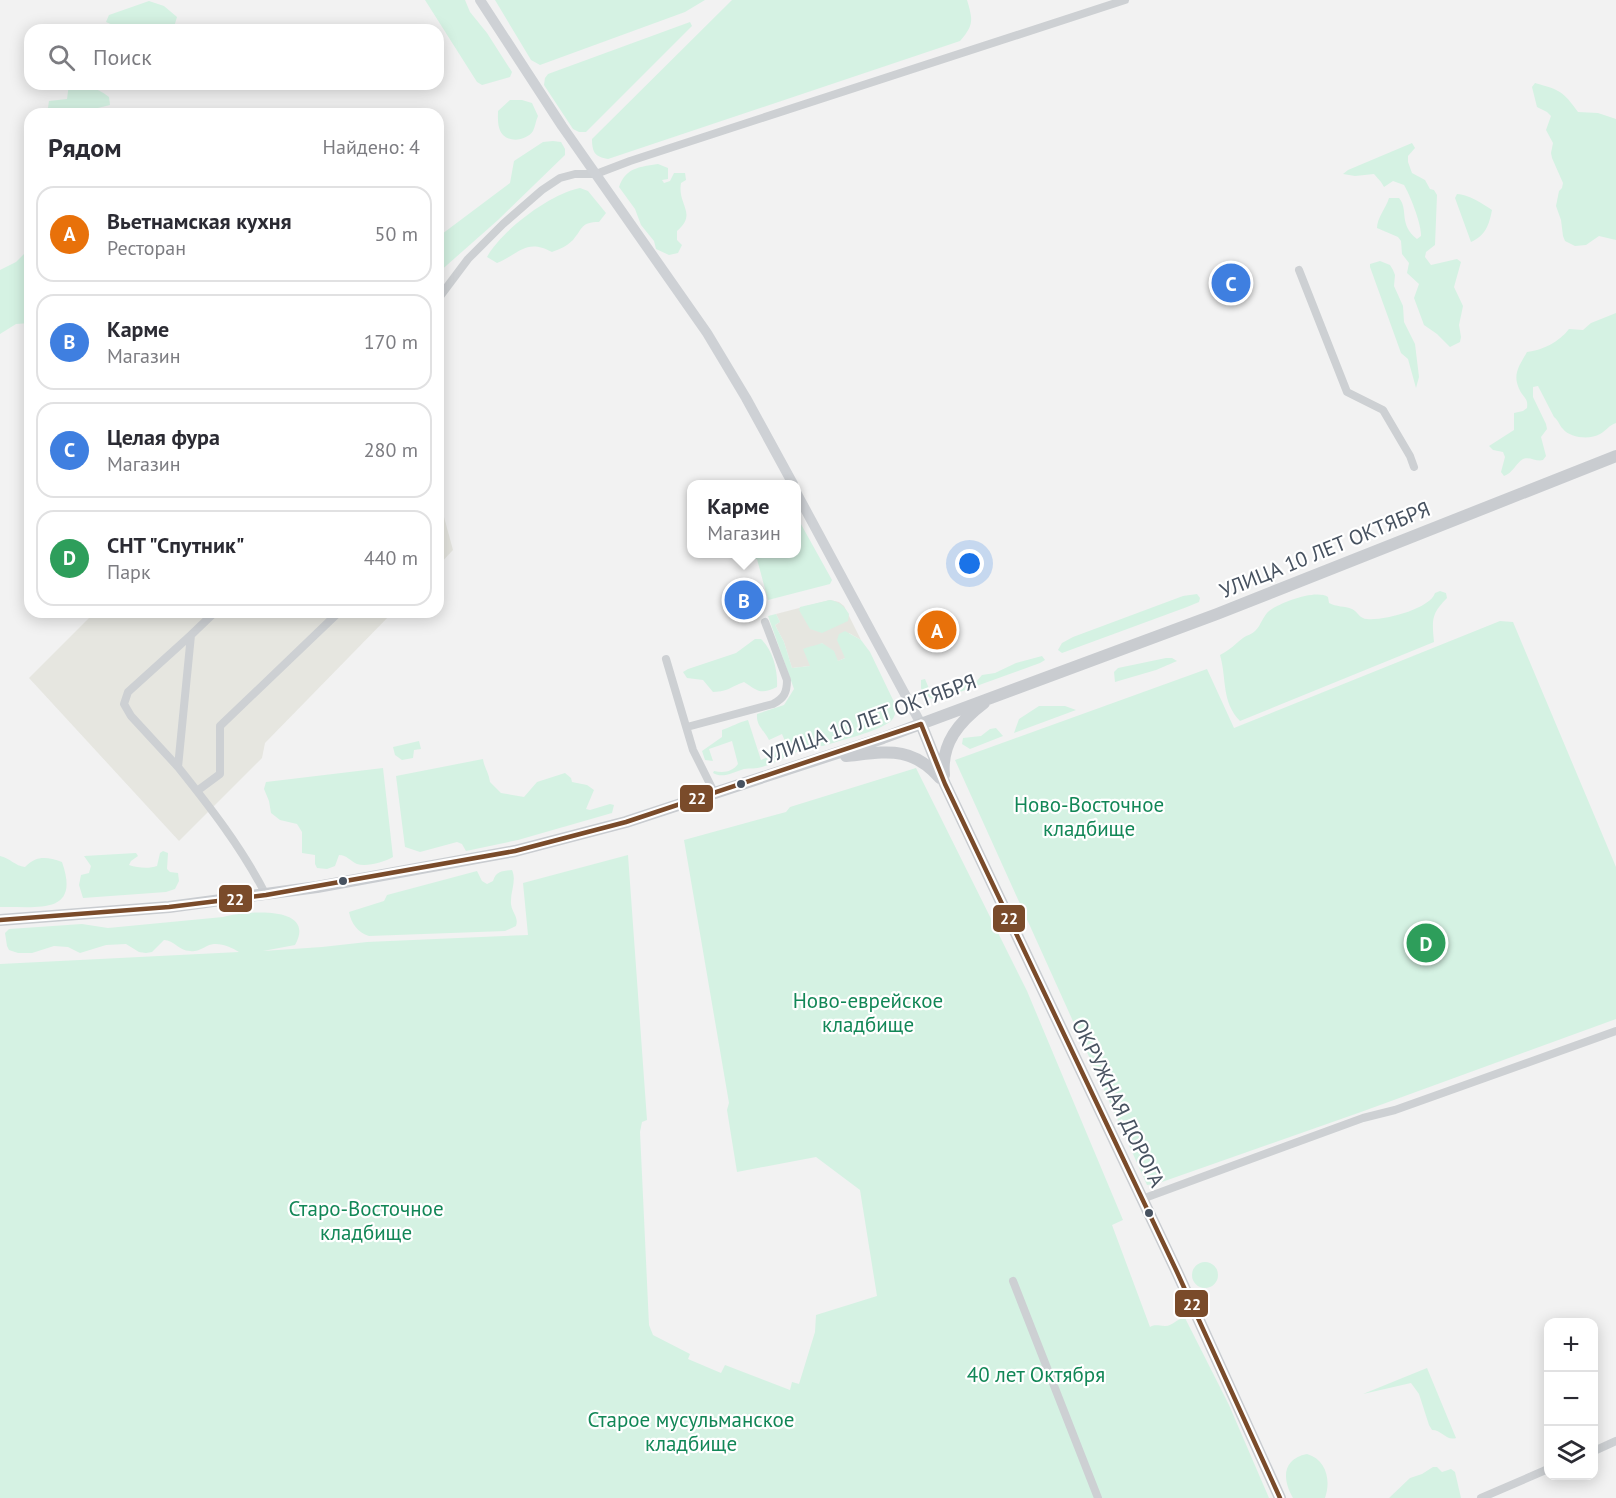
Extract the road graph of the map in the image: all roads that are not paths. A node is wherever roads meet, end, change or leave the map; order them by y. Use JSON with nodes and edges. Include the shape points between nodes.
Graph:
{"nodes":[{"id":1,"x":480,"y":0,"type":"edge"},
{"id":2,"x":1125,"y":0,"type":"edge"},
{"id":3,"x":596,"y":174,"type":"junction"},
{"id":4,"x":1299,"y":270,"type":"dead end"},
{"id":5,"x":444,"y":291,"type":"edge"},
{"id":6,"x":1616,"y":456,"type":"edge"},
{"id":7,"x":1414,"y":467,"type":"dead end"},
{"id":8,"x":791,"y":480,"type":"edge"},
{"id":9,"x":801,"y":501,"type":"edge"},
{"id":10,"x":209,"y":618,"type":"edge"},
{"id":11,"x":333,"y":618,"type":"edge"},
{"id":12,"x":765,"y":622,"type":"dead end"},
{"id":13,"x":191,"y":635,"type":"junction"},
{"id":14,"x":666,"y":659,"type":"dead end"},
{"id":15,"x":998,"y":694,"type":"junction"},
{"id":16,"x":921,"y":724,"type":"junction"},
{"id":17,"x":687,"y":727,"type":"junction"},
{"id":18,"x":828,"y":757,"type":"junction"},
{"id":19,"x":178,"y":767,"type":"junction"},
{"id":20,"x":945,"y":784,"type":"junction"},
{"id":21,"x":197,"y":791,"type":"junction"},
{"id":22,"x":715,"y":794,"type":"junction"},
{"id":23,"x":266,"y":895,"type":"junction"},
{"id":24,"x":0,"y":920,"type":"edge"},
{"id":25,"x":1616,"y":1031,"type":"edge"},
{"id":26,"x":1142,"y":1199,"type":"junction"},
{"id":27,"x":1013,"y":1281,"type":"dead end"},
{"id":28,"x":1616,"y":1441,"type":"edge"},
{"id":29,"x":1598,"y":1449,"type":"edge"},
{"id":30,"x":1544,"y":1471,"type":"edge"},
{"id":31,"x":1098,"y":1498,"type":"edge"},
{"id":32,"x":1280,"y":1498,"type":"edge"},
{"id":33,"x":1481,"y":1498,"type":"edge"}],
"edges":[{"from":1,"to":3,"type":"street"},
{"from":2,"to":3,"type":"street"},
{"from":3,"to":5,"type":"street","via":[[560,178],[542,190],[468,259]]},
{"from":3,"to":8,"type":"street","via":[[707,333]]},
{"from":4,"to":7,"type":"street","via":[[1347,392],[1383,410]]},
{"from":6,"to":15,"type":"main road","name":"УЛИЦА 10 ЛЕТ ОКТЯБРЯ","via":[[1217,614]]},
{"from":9,"to":16,"type":"street"},
{"from":10,"to":13,"type":"street"},
{"from":11,"to":21,"type":"street","via":[[220,726],[220,774]]},
{"from":12,"to":17,"type":"street","via":[[788,680],[783,698]]},
{"from":13,"to":19,"type":"street"},
{"from":13,"to":19,"type":"street","via":[[128,692],[124,704]]},
{"from":14,"to":17,"type":"street"},
{"from":15,"to":16,"type":"main road","name":"УЛИЦА 10 ЛЕТ ОКТЯБРЯ"},
{"from":15,"to":20,"type":"main road","via":[[964,719],[950,739],[943,765]]},
{"from":16,"to":18,"type":"main road","name":"УЛИЦА 10 ЛЕТ ОКТЯБРЯ"},
{"from":16,"to":20,"type":"main road","name":"ОКРУЖНАЯ ДОРОГА"},
{"from":17,"to":22,"type":"street","via":[[693,750]]},
{"from":18,"to":20,"type":"main road","via":[[905,754],[923,761]]},
{"from":18,"to":22,"type":"main road","name":"УЛИЦА 10 ЛЕТ ОКТЯБРЯ"},
{"from":19,"to":21,"type":"street"},
{"from":20,"to":26,"type":"main road","name":"ОКРУЖНАЯ ДОРОГА"},
{"from":21,"to":23,"type":"street","via":[[252,868]]},
{"from":22,"to":23,"type":"main road","name":"УЛИЦА 10 ЛЕТ ОКТЯБРЯ","via":[[516,851]]},
{"from":23,"to":24,"type":"main road","name":"УЛИЦА 10 ЛЕТ ОКТЯБРЯ"},
{"from":25,"to":26,"type":"street"},
{"from":26,"to":32,"type":"main road","name":"ОКРУЖНАЯ ДОРОГА"},
{"from":27,"to":31,"type":"street"},
{"from":28,"to":29,"type":"street"},
{"from":30,"to":33,"type":"street"}]}
